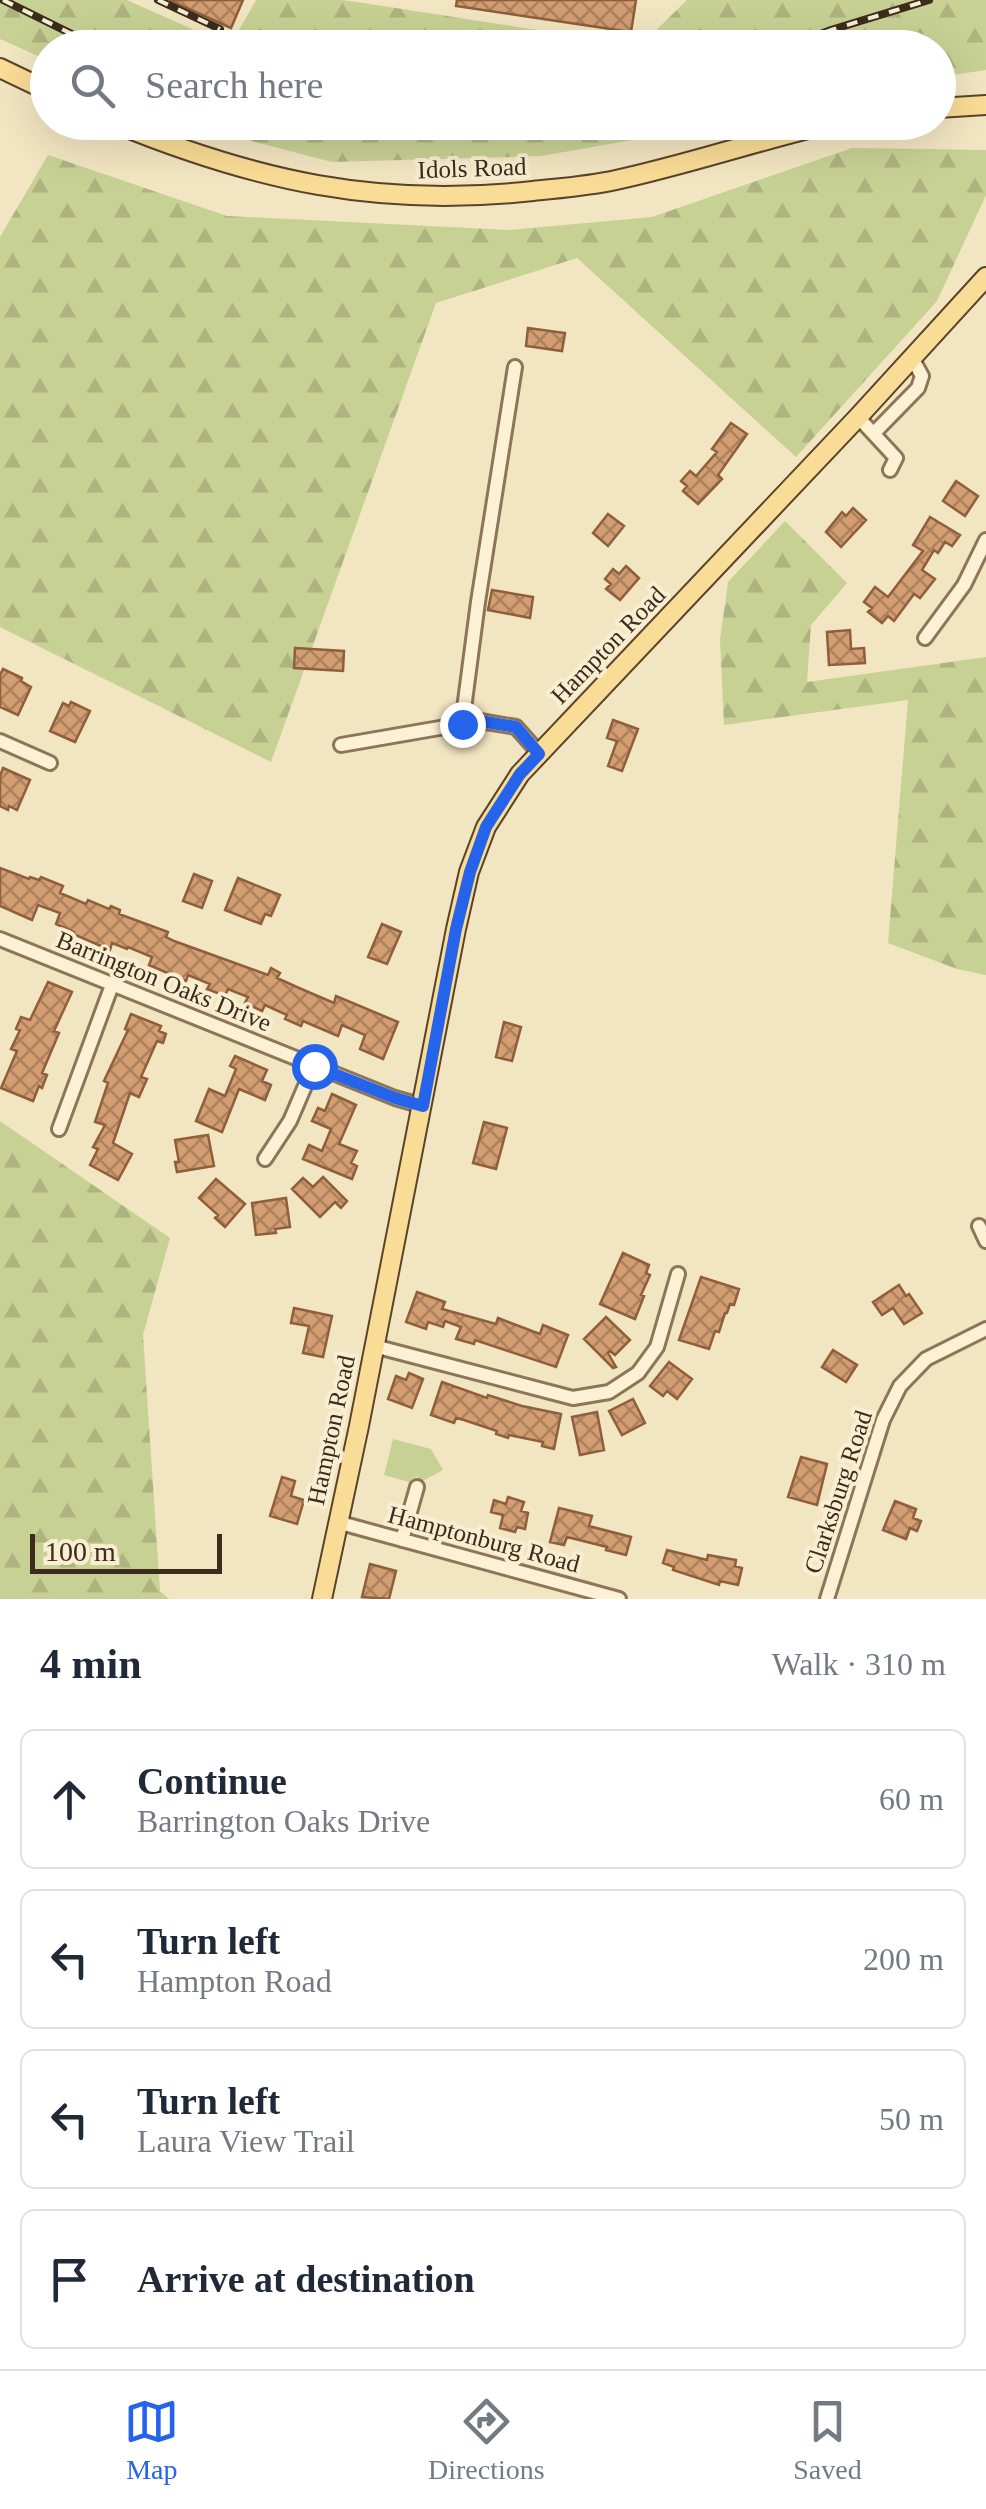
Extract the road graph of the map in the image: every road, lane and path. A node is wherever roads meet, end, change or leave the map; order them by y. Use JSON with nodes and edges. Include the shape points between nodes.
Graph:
{"nodes":[{"id":1,"x":0,"y":68,"type":"edge"},
{"id":2,"x":30,"y":82,"type":"edge"},
{"id":3,"x":986,"y":104,"type":"edge"},
{"id":4,"x":956,"y":106,"type":"edge"},
{"id":5,"x":158,"y":140,"type":"edge"},
{"id":6,"x":763,"y":140,"type":"edge"},
{"id":7,"x":986,"y":278,"type":"edge"},
{"id":8,"x":912,"y":358,"type":"junction"},
{"id":9,"x":515,"y":367,"type":"dead end"},
{"id":10,"x":858,"y":418,"type":"junction"},
{"id":11,"x":874,"y":433,"type":"junction"},
{"id":12,"x":890,"y":470,"type":"dead end"},
{"id":13,"x":986,"y":540,"type":"edge"},
{"id":14,"x":925,"y":638,"type":"dead end"},
{"id":15,"x":462,"y":724,"type":"junction"},
{"id":16,"x":0,"y":741,"type":"edge"},
{"id":17,"x":341,"y":745,"type":"dead end"},
{"id":18,"x":539,"y":754,"type":"junction"},
{"id":19,"x":50,"y":763,"type":"dead end"},
{"id":20,"x":0,"y":939,"type":"edge"},
{"id":21,"x":112,"y":985,"type":"junction"},
{"id":22,"x":314,"y":1066,"type":"junction"},
{"id":23,"x":423,"y":1106,"type":"junction"},
{"id":24,"x":60,"y":1129,"type":"dead end"},
{"id":25,"x":265,"y":1160,"type":"dead end"},
{"id":26,"x":979,"y":1226,"type":"dead end"},
{"id":27,"x":986,"y":1241,"type":"edge"},
{"id":28,"x":678,"y":1274,"type":"dead end"},
{"id":29,"x":986,"y":1329,"type":"edge"},
{"id":30,"x":374,"y":1346,"type":"junction"},
{"id":31,"x":416,"y":1487,"type":"dead end"},
{"id":32,"x":337,"y":1522,"type":"junction"},
{"id":33,"x":402,"y":1540,"type":"junction"},
{"id":34,"x":322,"y":1599,"type":"edge"},
{"id":35,"x":619,"y":1599,"type":"edge"},
{"id":36,"x":827,"y":1599,"type":"edge"}],
"edges":[{"from":1,"to":2,"type":"main road"},
{"from":3,"to":4,"type":"main road"},
{"from":5,"to":6,"type":"main road","name":"Idols Road","via":[[288,181],[446,198],[616,180]]},
{"from":7,"to":8,"type":"main road","name":"Hampton Road"},
{"from":8,"to":10,"type":"main road","name":"Hampton Road"},
{"from":8,"to":11,"type":"street","via":[[922,376],[918,388]]},
{"from":9,"to":15,"type":"street"},
{"from":10,"to":11,"type":"street"},
{"from":10,"to":18,"type":"main road","name":"Hampton Road"},
{"from":11,"to":12,"type":"street","via":[[896,458]]},
{"from":13,"to":14,"type":"street","via":[[964,585]]},
{"from":15,"to":17,"type":"street"},
{"from":15,"to":18,"type":"street","via":[[516,727]]},
{"from":16,"to":19,"type":"street"},
{"from":18,"to":23,"type":"main road","name":"Hampton Road","via":[[486,827],[470,872]]},
{"from":20,"to":21,"type":"street","name":"Barrington Oaks Drive"},
{"from":21,"to":22,"type":"street","name":"Barrington Oaks Drive"},
{"from":21,"to":24,"type":"street"},
{"from":22,"to":23,"type":"street","name":"Barrington Oaks Drive"},
{"from":22,"to":25,"type":"street"},
{"from":23,"to":30,"type":"main road","name":"Hampton Road"},
{"from":26,"to":27,"type":"street"},
{"from":28,"to":30,"type":"street","via":[[657,1347],[638,1374],[609,1392],[573,1398]]},
{"from":29,"to":36,"type":"street","name":"Clarksburg Road","via":[[926,1360],[900,1386],[882,1420]]},
{"from":30,"to":32,"type":"main road","name":"Hampton Road"},
{"from":31,"to":33,"type":"street"},
{"from":32,"to":33,"type":"street","name":"Hamptonburg Road"},
{"from":32,"to":34,"type":"main road","name":"Hampton Road"},
{"from":33,"to":35,"type":"street","name":"Hamptonburg Road"}]}
